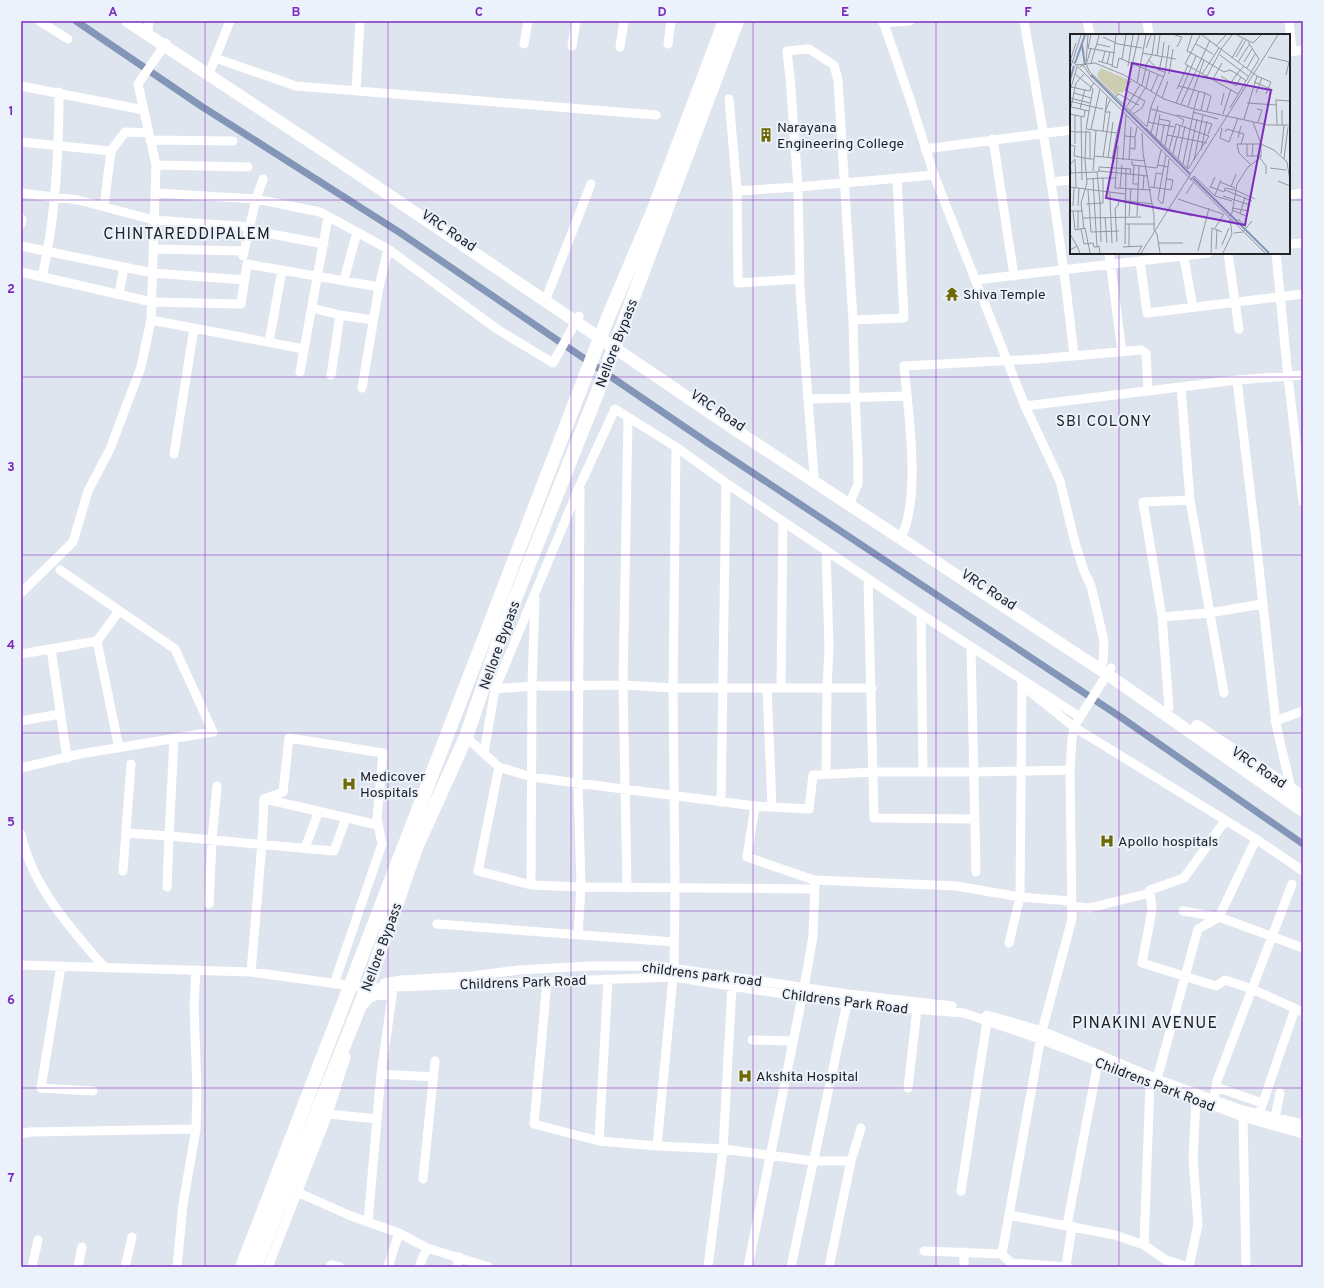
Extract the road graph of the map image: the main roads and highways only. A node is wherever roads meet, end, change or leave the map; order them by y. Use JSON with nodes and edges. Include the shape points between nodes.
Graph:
{"nodes":[{"id":1,"x":127,"y":21,"type":"edge"},
{"id":2,"x":135,"y":21,"type":"edge"},
{"id":3,"x":725,"y":21,"type":"edge"},
{"id":4,"x":737,"y":21,"type":"edge"},
{"id":5,"x":149,"y":25,"type":"edge"},
{"id":6,"x":165,"y":44,"type":"junction"},
{"id":7,"x":578,"y":318,"type":"junction"},
{"id":8,"x":901,"y":536,"type":"junction"},
{"id":9,"x":1107,"y":668,"type":"junction"},
{"id":10,"x":1288,"y":793,"type":"junction"},
{"id":11,"x":1303,"y":797,"type":"edge"},
{"id":12,"x":1303,"y":811,"type":"edge"},
{"id":13,"x":242,"y":1267,"type":"edge"},
{"id":14,"x":255,"y":1267,"type":"edge"}],
"edges":[{"from":1,"to":6,"type":"main road"},
{"from":2,"to":5,"type":"main road","name":"VRC Road"},
{"from":3,"to":13,"type":"highway","name":"Nellore Bypass"},
{"from":4,"to":14,"type":"highway","name":"Nellore Bypass","via":[[598,391],[501,634],[466,737],[416,848],[367,988]]},
{"from":5,"to":6,"type":"main road","name":"VRC Road"},
{"from":6,"to":7,"type":"main road"},
{"from":6,"to":7,"type":"main road","name":"VRC Road","via":[[210,71]]},
{"from":7,"to":8,"type":"main road","name":"VRC Road","via":[[852,500]]},
{"from":7,"to":8,"type":"main road","via":[[629,359]]},
{"from":8,"to":9,"type":"main road","name":"VRC Road"},
{"from":9,"to":10,"type":"main road"},
{"from":9,"to":10,"type":"main road","name":"VRC Road","via":[[1169,708]]},
{"from":10,"to":11,"type":"main road","name":"VRC Road"},
{"from":10,"to":12,"type":"main road"}]}
